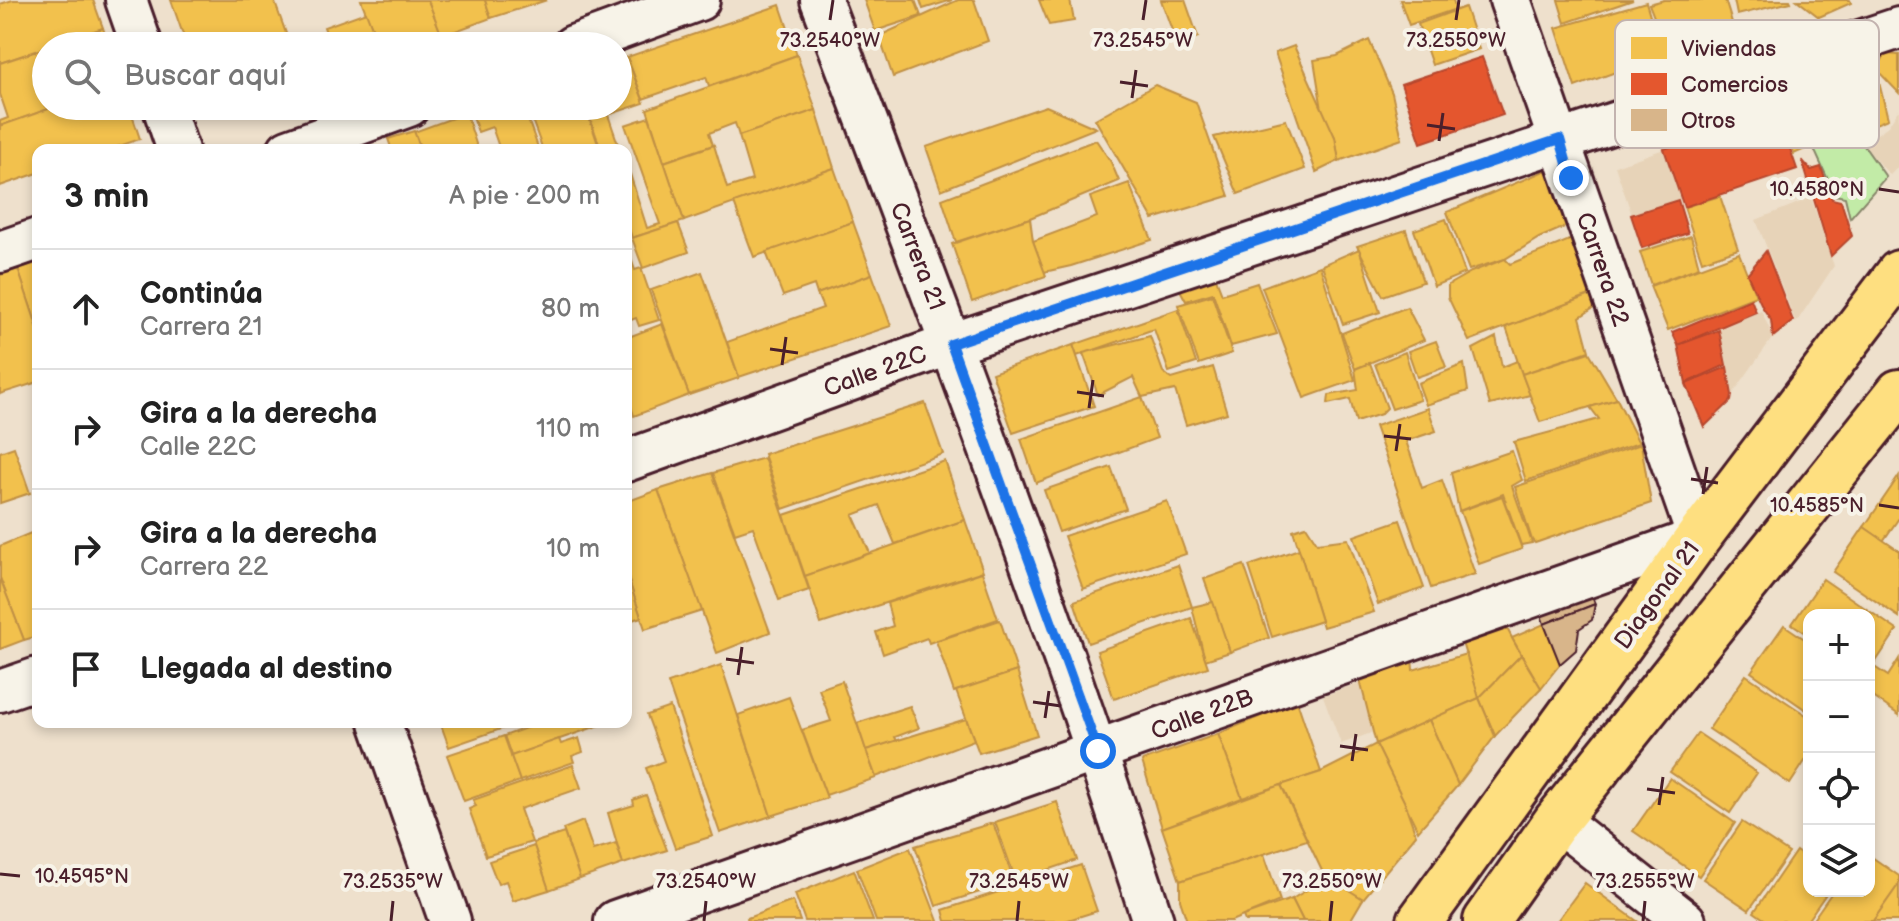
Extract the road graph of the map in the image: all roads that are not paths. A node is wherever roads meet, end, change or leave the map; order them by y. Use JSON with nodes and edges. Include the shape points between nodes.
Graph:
{"nodes":[{"id":1,"x":126,"y":0,"type":"edge"},
{"id":2,"x":699,"y":0,"type":"edge"},
{"id":3,"x":821,"y":0,"type":"edge"},
{"id":4,"x":1510,"y":0,"type":"edge"},
{"id":5,"x":1899,"y":28,"type":"edge"},
{"id":6,"x":137,"y":32,"type":"edge"},
{"id":7,"x":611,"y":32,"type":"edge"},
{"id":8,"x":1879,"y":35,"type":"edge"},
{"id":9,"x":168,"y":120,"type":"edge"},
{"id":10,"x":370,"y":120,"type":"edge"},
{"id":11,"x":1615,"y":121,"type":"edge"},
{"id":12,"x":1560,"y":139,"type":"junction"},
{"id":13,"x":176,"y":144,"type":"edge"},
{"id":14,"x":304,"y":144,"type":"edge"},
{"id":15,"x":32,"y":241,"type":"edge"},
{"id":16,"x":0,"y":252,"type":"edge"},
{"id":17,"x":1899,"y":273,"type":"edge"},
{"id":18,"x":951,"y":344,"type":"junction"},
{"id":19,"x":1899,"y":392,"type":"edge"},
{"id":20,"x":632,"y":459,"type":"edge"},
{"id":21,"x":1698,"y":538,"type":"junction"},
{"id":22,"x":32,"y":680,"type":"edge"},
{"id":23,"x":0,"y":691,"type":"edge"},
{"id":24,"x":382,"y":728,"type":"edge"},
{"id":25,"x":1098,"y":751,"type":"junction"},
{"id":26,"x":1557,"y":820,"type":"junction"},
{"id":27,"x":450,"y":921,"type":"edge"},
{"id":28,"x":615,"y":921,"type":"edge"},
{"id":29,"x":1153,"y":921,"type":"edge"},
{"id":30,"x":1420,"y":921,"type":"edge"},
{"id":31,"x":1486,"y":921,"type":"edge"},
{"id":32,"x":1685,"y":921,"type":"edge"}],
"edges":[{"from":1,"to":6,"type":"street"},
{"from":2,"to":7,"type":"street"},
{"from":3,"to":18,"type":"street","name":"Carrera 21"},
{"from":4,"to":12,"type":"street","name":"Carrera 22"},
{"from":5,"to":8,"type":"street","name":"Calle 22C"},
{"from":9,"to":13,"type":"street"},
{"from":10,"to":14,"type":"street"},
{"from":11,"to":12,"type":"street","name":"Calle 22C"},
{"from":12,"to":18,"type":"street","name":"Calle 22C"},
{"from":12,"to":21,"type":"street","name":"Carrera 22"},
{"from":15,"to":16,"type":"street"},
{"from":17,"to":21,"type":"highway","name":"Diagonal 21"},
{"from":18,"to":20,"type":"street","name":"Calle 22C"},
{"from":18,"to":25,"type":"street","name":"Carrera 21"},
{"from":19,"to":26,"type":"highway"},
{"from":21,"to":25,"type":"street","name":"Calle 22B"},
{"from":21,"to":30,"type":"highway","name":"Diagonal 21"},
{"from":22,"to":23,"type":"street"},
{"from":24,"to":27,"type":"street"},
{"from":25,"to":28,"type":"street","name":"Calle 22B"},
{"from":25,"to":29,"type":"street","name":"Carrera 21"},
{"from":26,"to":31,"type":"highway"},
{"from":26,"to":32,"type":"street"}]}
